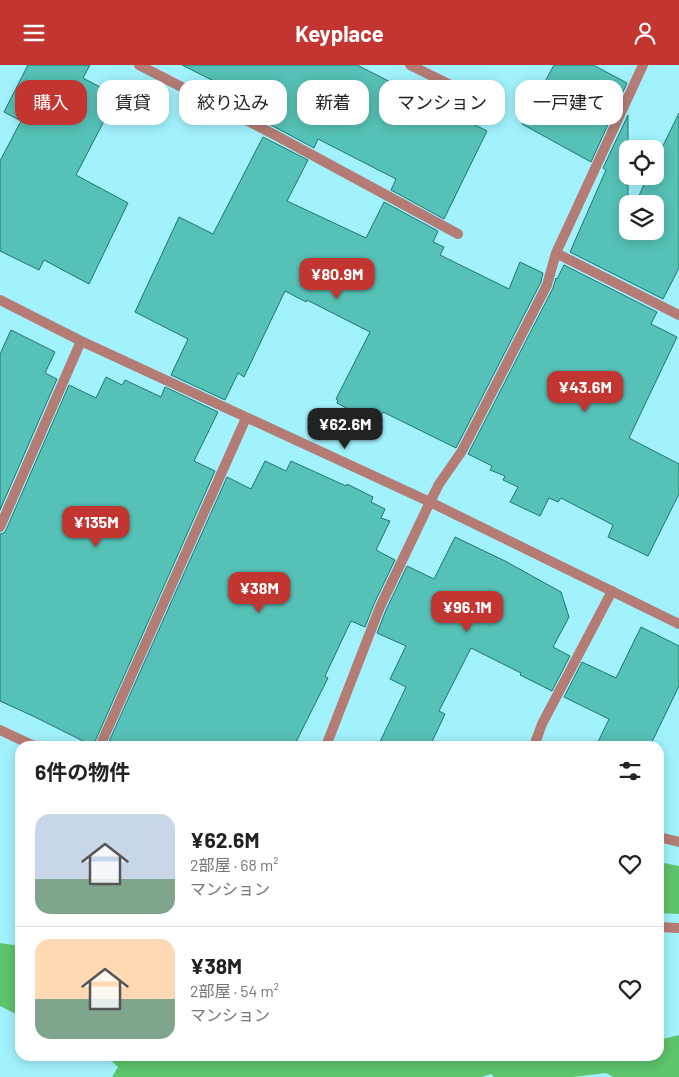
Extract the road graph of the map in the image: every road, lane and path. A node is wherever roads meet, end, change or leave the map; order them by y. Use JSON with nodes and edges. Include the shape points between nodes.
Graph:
{"nodes":[{"id":1,"x":139,"y":65,"type":"edge"},
{"id":2,"x":410,"y":65,"type":"edge"},
{"id":3,"x":639,"y":66,"type":"edge"},
{"id":4,"x":440,"y":80,"type":"edge"},
{"id":5,"x":458,"y":234,"type":"dead end"},
{"id":6,"x":556,"y":253,"type":"junction"},
{"id":7,"x":0,"y":300,"type":"edge"},
{"id":8,"x":679,"y":315,"type":"edge"},
{"id":9,"x":81,"y":341,"type":"junction"},
{"id":10,"x":246,"y":418,"type":"junction"},
{"id":11,"x":430,"y":502,"type":"junction"},
{"id":12,"x":0,"y":527,"type":"edge"},
{"id":13,"x":612,"y":591,"type":"junction"},
{"id":14,"x":679,"y":624,"type":"edge"},
{"id":15,"x":0,"y":729,"type":"edge"},
{"id":16,"x":24,"y":741,"type":"edge"},
{"id":17,"x":102,"y":741,"type":"edge"},
{"id":18,"x":328,"y":741,"type":"edge"},
{"id":19,"x":536,"y":741,"type":"edge"},
{"id":20,"x":664,"y":838,"type":"edge"},
{"id":21,"x":679,"y":842,"type":"edge"},
{"id":22,"x":664,"y":927,"type":"edge"},
{"id":23,"x":679,"y":928,"type":"edge"}],
"edges":[{"from":1,"to":5,"type":"street"},
{"from":2,"to":4,"type":"street"},
{"from":3,"to":6,"type":"street"},
{"from":6,"to":8,"type":"street"},
{"from":6,"to":11,"type":"street","via":[[547,285],[462,451]]},
{"from":7,"to":9,"type":"street"},
{"from":9,"to":10,"type":"street"},
{"from":9,"to":12,"type":"street"},
{"from":10,"to":11,"type":"street"},
{"from":10,"to":17,"type":"street"},
{"from":11,"to":13,"type":"street"},
{"from":11,"to":18,"type":"street","via":[[380,607]]},
{"from":13,"to":14,"type":"street"},
{"from":13,"to":19,"type":"street"},
{"from":15,"to":16,"type":"street"},
{"from":20,"to":21,"type":"street"},
{"from":22,"to":23,"type":"street"}]}
